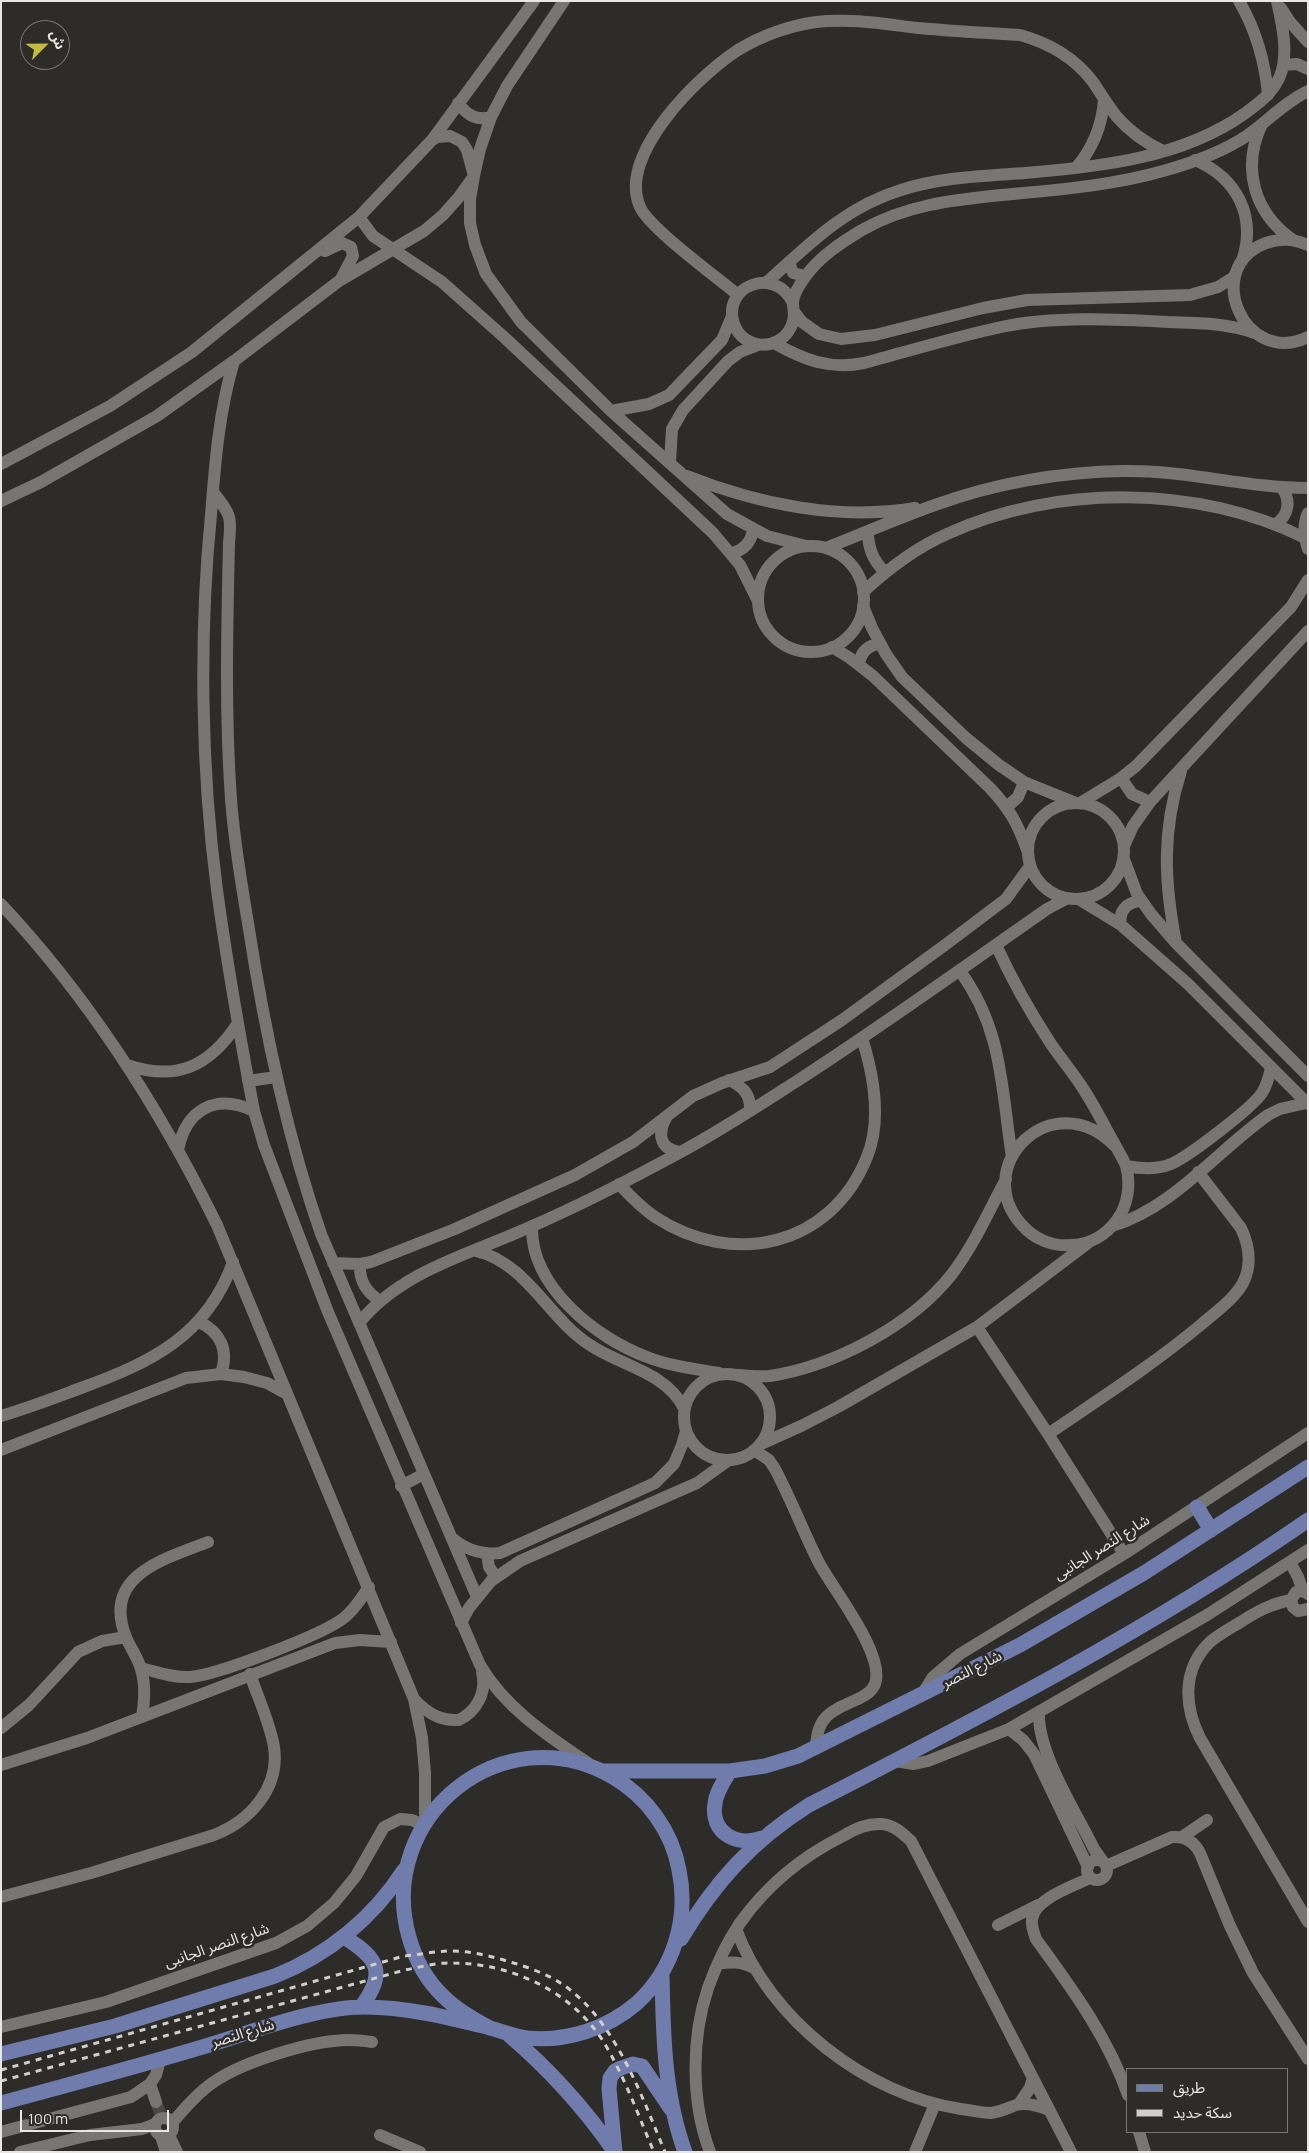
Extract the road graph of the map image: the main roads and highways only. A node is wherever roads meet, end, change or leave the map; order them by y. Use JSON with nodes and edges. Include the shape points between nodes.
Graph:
{"nodes":[{"id":1,"x":1308,"y":1467,"type":"edge"},
{"id":2,"x":1197,"y":1507,"type":"road end"},
{"id":3,"x":1308,"y":1520,"type":"edge"},
{"id":4,"x":1211,"y":1530,"type":"junction"},
{"id":5,"x":598,"y":1769,"type":"junction"},
{"id":6,"x":730,"y":1771,"type":"junction"},
{"id":7,"x":763,"y":1837,"type":"junction"},
{"id":8,"x":406,"y":1867,"type":"junction"},
{"id":9,"x":344,"y":1937,"type":"junction"},
{"id":10,"x":671,"y":1955,"type":"junction"},
{"id":11,"x":662,"y":1973,"type":"junction"},
{"id":12,"x":361,"y":2007,"type":"junction"},
{"id":13,"x":490,"y":2028,"type":"junction"},
{"id":14,"x":508,"y":2034,"type":"junction"},
{"id":15,"x":1,"y":2054,"type":"edge"},
{"id":16,"x":1,"y":2103,"type":"edge"},
{"id":17,"x":673,"y":2112,"type":"junction"},
{"id":18,"x":615,"y":2152,"type":"edge"},
{"id":19,"x":685,"y":2152,"type":"edge"}],
"edges":[{"from":1,"to":4,"type":"main road","name":"شارع النصر"},
{"from":2,"to":4,"type":"main road"},
{"from":3,"to":7,"type":"main road","via":[[1135,1629],[809,1805]]},
{"from":4,"to":6,"type":"main road","name":"شارع النصر","via":[[1020,1646],[921,1696],[798,1756]]},
{"from":5,"to":6,"type":"main road","name":"شارع النصر"},
{"from":5,"to":8,"type":"main road","via":[[564,1759],[531,1758],[500,1764],[470,1777],[445,1797],[424,1824]]},
{"from":5,"to":10,"type":"main road","via":[[623,1783],[642,1799],[657,1817],[678,1861],[682,1909]]},
{"from":6,"to":7,"type":"main road","via":[[715,1802],[717,1824],[732,1839],[742,1842]]},
{"from":7,"to":10,"type":"main road","via":[[714,1888]]},
{"from":8,"to":9,"type":"main road","via":[[369,1915]]},
{"from":8,"to":13,"type":"main road","via":[[403,1894],[405,1923],[417,1958],[443,1997]]},
{"from":9,"to":12,"type":"main road","via":[[372,1958],[378,1976]]},
{"from":9,"to":15,"type":"main road","via":[[299,1967],[275,1976],[115,2026]]},
{"from":10,"to":11,"type":"main road"},
{"from":11,"to":14,"type":"main road","via":[[621,2015],[586,2032],[547,2038]]},
{"from":11,"to":17,"type":"main road","via":[[665,2047]]},
{"from":12,"to":13,"type":"main road","name":"شارع النصر","via":[[402,2009]]},
{"from":12,"to":16,"type":"main road","name":"شارع النصر","via":[[294,2019]]},
{"from":13,"to":14,"type":"main road"},
{"from":14,"to":18,"type":"main road","via":[[574,2096]]},
{"from":17,"to":18,"type":"main road","via":[[642,2066],[633,2064],[615,2071],[610,2078]]},
{"from":17,"to":19,"type":"main road"}]}
